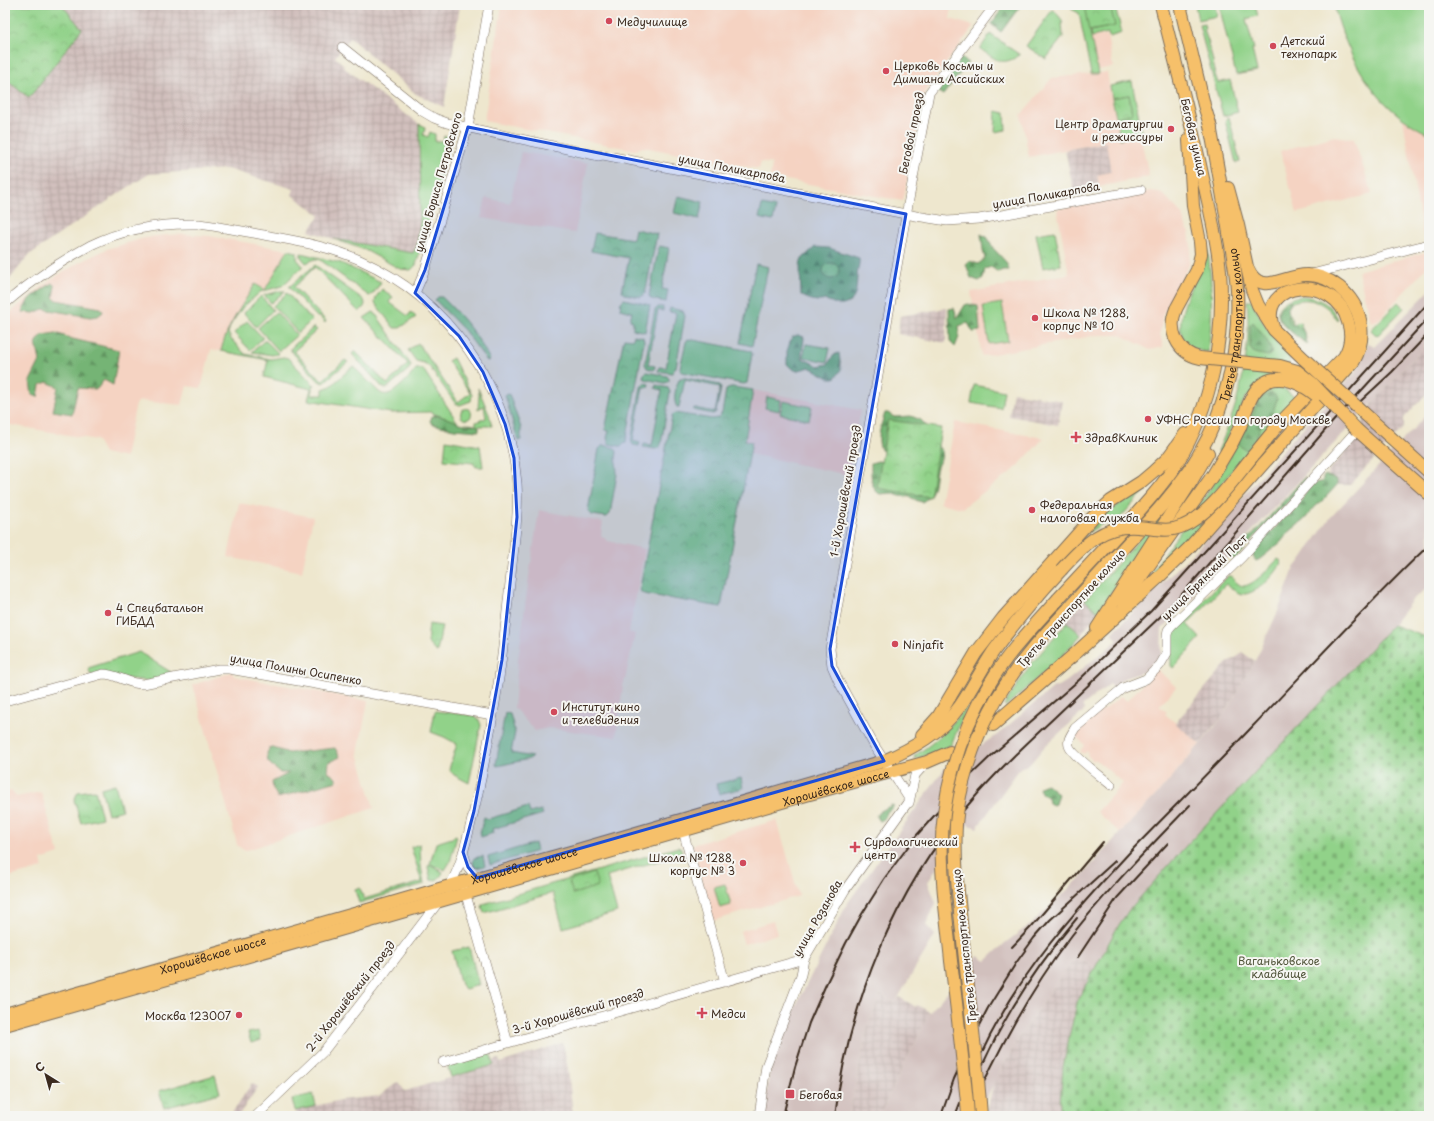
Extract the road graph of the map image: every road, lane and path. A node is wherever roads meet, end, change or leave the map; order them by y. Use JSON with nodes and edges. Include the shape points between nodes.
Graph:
{"nodes":[{"id":1,"x":489,"y":5,"type":"edge"},
{"id":2,"x":995,"y":5,"type":"edge"},
{"id":3,"x":1161,"y":5,"type":"edge"},
{"id":4,"x":1180,"y":5,"type":"edge"},
{"id":5,"x":342,"y":47,"type":"dead end"},
{"id":6,"x":1186,"y":105,"type":"junction"},
{"id":7,"x":1209,"y":120,"type":"junction"},
{"id":8,"x":468,"y":127,"type":"junction"},
{"id":9,"x":1141,"y":190,"type":"dead end"},
{"id":10,"x":906,"y":214,"type":"junction"},
{"id":11,"x":1429,"y":244,"type":"edge"},
{"id":12,"x":1350,"y":264,"type":"junction"},
{"id":13,"x":1220,"y":270,"type":"joint"},
{"id":14,"x":1248,"y":270,"type":"junction"},
{"id":15,"x":1309,"y":275,"type":"junction"},
{"id":16,"x":1332,"y":283,"type":"junction"},
{"id":17,"x":1294,"y":289,"type":"junction"},
{"id":18,"x":415,"y":293,"type":"junction"},
{"id":19,"x":1338,"y":302,"type":"junction"},
{"id":20,"x":5,"y":304,"type":"edge"},
{"id":21,"x":1274,"y":330,"type":"junction"},
{"id":22,"x":1231,"y":367,"type":"junction"},
{"id":23,"x":1201,"y":412,"type":"junction"},
{"id":24,"x":1358,"y":430,"type":"junction"},
{"id":25,"x":1429,"y":472,"type":"edge"},
{"id":26,"x":1429,"y":494,"type":"edge"},
{"id":27,"x":1092,"y":638,"type":"junction"},
{"id":28,"x":1077,"y":652,"type":"junction"},
{"id":29,"x":5,"y":701,"type":"edge"},
{"id":30,"x":493,"y":715,"type":"junction"},
{"id":31,"x":993,"y":725,"type":"dead end"},
{"id":32,"x":950,"y":752,"type":"dead end"},
{"id":33,"x":884,"y":761,"type":"junction"},
{"id":34,"x":927,"y":762,"type":"junction"},
{"id":35,"x":891,"y":772,"type":"junction"},
{"id":36,"x":1111,"y":785,"type":"dead end"},
{"id":37,"x":907,"y":806,"type":"junction"},
{"id":38,"x":683,"y":831,"type":"junction"},
{"id":39,"x":463,"y":852,"type":"junction"},
{"id":40,"x":477,"y":878,"type":"junction"},
{"id":41,"x":450,"y":886,"type":"junction"},
{"id":42,"x":464,"y":890,"type":"junction"},
{"id":43,"x":438,"y":902,"type":"junction"},
{"id":44,"x":804,"y":959,"type":"junction"},
{"id":45,"x":180,"y":963,"type":"junction"},
{"id":46,"x":199,"y":963,"type":"junction"},
{"id":47,"x":173,"y":977,"type":"junction"},
{"id":48,"x":725,"y":982,"type":"junction"},
{"id":49,"x":5,"y":1014,"type":"edge"},
{"id":50,"x":5,"y":1025,"type":"edge"},
{"id":51,"x":508,"y":1043,"type":"junction"},
{"id":52,"x":443,"y":1062,"type":"dead end"},
{"id":53,"x":256,"y":1116,"type":"edge"},
{"id":54,"x":759,"y":1116,"type":"edge"},
{"id":55,"x":968,"y":1116,"type":"edge"},
{"id":56,"x":981,"y":1116,"type":"edge"}],
"edges":[{"from":1,"to":8,"type":"street","name":"улица Бориса Петровского"},
{"from":2,"to":10,"type":"street","name":"Беговой проезд","via":[[929,93]]},
{"from":3,"to":6,"type":"main road","name":"Беговая улица"},
{"from":4,"to":7,"type":"main road","name":"Беговая улица"},
{"from":5,"to":8,"type":"street","name":"улица Поликарпова","via":[[422,111],[447,123]]},
{"from":6,"to":13,"type":"main road","name":"Беговая улица","via":[[1209,204]]},
{"from":6,"to":24,"type":"main road","bridge":true,"via":[[1193,206],[1201,249],[1197,270],[1176,309],[1172,323],[1178,344],[1188,353],[1200,358],[1280,366],[1297,371]]},
{"from":7,"to":14,"type":"main road"},
{"from":7,"to":22,"type":"main road","name":"Третье транспортное кольцо","via":[[1237,290],[1236,337]]},
{"from":8,"to":10,"type":"street","name":"улица Поликарпова","via":[[599,156]]},
{"from":8,"to":18,"type":"street","name":"улица Бориса Петровского","via":[[425,270]]},
{"from":9,"to":10,"type":"street","name":"улица Поликарпова","via":[[979,219],[947,221]]},
{"from":10,"to":33,"type":"street","name":"1-й Хорошёвский проезд","via":[[830,649],[832,666]]},
{"from":11,"to":12,"type":"street"},
{"from":12,"to":15,"type":"street"},
{"from":12,"to":16,"type":"street","via":[[1340,269]]},
{"from":12,"to":16,"type":"street","via":[[1341,270],[1336,276],[1336,282]]},
{"from":13,"to":23,"type":"main road","name":"Третье транспортное кольцо","via":[[1217,352]]},
{"from":14,"to":15,"type":"main road","via":[[1255,280],[1264,283],[1297,275]]},
{"from":14,"to":21,"type":"main road","via":[[1258,305]]},
{"from":15,"to":16,"type":"main road"},
{"from":16,"to":17,"type":"street"},
{"from":16,"to":19,"type":"street","via":[[1331,289]]},
{"from":16,"to":27,"type":"main road","via":[[1347,295],[1356,307],[1362,327],[1360,345],[1350,366],[1282,440],[1200,536]]},
{"from":17,"to":19,"type":"main road","via":[[1315,289]]},
{"from":17,"to":21,"type":"main road","via":[[1280,296],[1272,308]]},
{"from":18,"to":20,"type":"street","name":"2-й Хорошёвский проезд","via":[[372,266],[327,248],[213,226],[182,224],[155,225],[96,243],[45,273]]},
{"from":18,"to":30,"type":"street","name":"2-й Хорошёвский проезд","via":[[445,320],[477,362],[500,409],[514,458],[517,517],[502,660]]},
{"from":19,"to":33,"type":"main road","bridge":true,"via":[[1346,314],[1350,328],[1346,354],[1279,424],[1207,510],[1182,527],[1168,530],[1130,527],[1106,531],[1088,542],[1031,603],[1007,633],[960,706],[945,724],[922,742]]},
{"from":21,"to":25,"type":"main road","bridge":true},
{"from":22,"to":28,"type":"main road","via":[[1221,418],[1202,465],[1098,627]]},
{"from":22,"to":56,"type":"main road","name":"Третье транспортное кольцо","bridge":true,"via":[[1217,414],[1198,456],[1187,473],[1154,514],[1025,656],[993,706],[970,761],[958,816],[956,862]]},
{"from":23,"to":33,"type":"main road","via":[[1167,459],[1141,482],[1111,501],[1092,518],[1002,618],[976,653],[945,708],[924,734]]},
{"from":23,"to":55,"type":"main road","name":"Третье транспортное кольцо","bridge":true,"via":[[1177,463],[1158,490],[1013,649],[977,706],[956,758],[948,785],[943,824],[942,864]]},
{"from":24,"to":26,"type":"main road"},
{"from":24,"to":27,"type":"main road","bridge":true,"via":[[1306,388],[1291,380],[1281,378],[1266,382],[1251,398],[1232,444],[1213,475],[1133,590]]},
{"from":24,"to":36,"type":"street","name":"улица Брянский Пост","via":[[1242,557],[1172,625],[1168,630],[1165,657],[1160,665],[1146,679],[1125,686],[1075,728],[1070,736],[1069,746],[1074,754]]},
{"from":27,"to":28,"type":"main road"},
{"from":28,"to":31,"type":"main road"},
{"from":29,"to":30,"type":"street","name":"улица Полины Осипенко","via":[[103,674],[143,684],[229,669]]},
{"from":30,"to":39,"type":"street","name":"2-й Хорошёвский проезд"},
{"from":32,"to":34,"type":"main road"},
{"from":33,"to":35,"type":"street","name":"Хорошёвское шоссе"},
{"from":33,"to":40,"type":"main road","name":"Хорошёвское шоссе"},
{"from":34,"to":35,"type":"main road"},
{"from":34,"to":37,"type":"street","via":[[915,775]]},
{"from":35,"to":37,"type":"street","via":[[908,797]]},
{"from":35,"to":38,"type":"main road","name":"Хорошёвское шоссе"},
{"from":37,"to":44,"type":"street","name":"улица Розанова","via":[[845,890]]},
{"from":38,"to":42,"type":"main road","name":"Хорошёвское шоссе"},
{"from":38,"to":48,"type":"street"},
{"from":39,"to":40,"type":"street","via":[[468,867]]},
{"from":39,"to":41,"type":"street","name":"2-й Хорошёвский проезд"},
{"from":40,"to":42,"type":"main road","name":"Хорошёвское шоссе"},
{"from":41,"to":42,"type":"main road","name":"Хорошёвское шоссе"},
{"from":41,"to":43,"type":"street","name":"2-й Хорошёвский проезд"},
{"from":41,"to":46,"type":"main road","name":"Хорошёвское шоссе"},
{"from":42,"to":43,"type":"main road","name":"Хорошёвское шоссе"},
{"from":42,"to":51,"type":"street","name":"3-й Хорошёвский проезд"},
{"from":43,"to":46,"type":"main road","name":"Хорошёвское шоссе"},
{"from":43,"to":53,"type":"street","name":"2-й Хорошёвский проезд","via":[[323,1052]]},
{"from":44,"to":48,"type":"street","name":"3-й Хорошёвский проезд"},
{"from":44,"to":54,"type":"street","name":"улица Розанова","via":[[801,975],[766,1066]]},
{"from":45,"to":46,"type":"main road","name":"Хорошёвское шоссе"},
{"from":45,"to":47,"type":"street","via":[[179,972]]},
{"from":45,"to":49,"type":"main road","name":"Хорошёвское шоссе"},
{"from":46,"to":47,"type":"main road","name":"Хорошёвское шоссе"},
{"from":47,"to":50,"type":"main road","name":"Хорошёвское шоссе"},
{"from":48,"to":51,"type":"street","name":"3-й Хорошёвский проезд"},
{"from":51,"to":52,"type":"street"}]}
